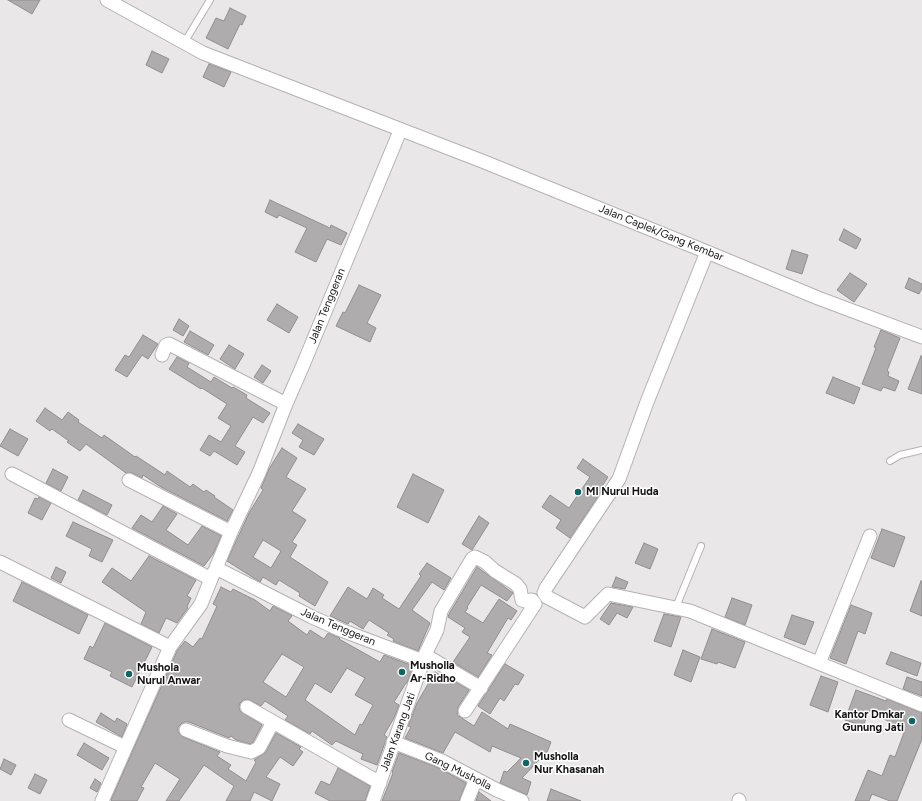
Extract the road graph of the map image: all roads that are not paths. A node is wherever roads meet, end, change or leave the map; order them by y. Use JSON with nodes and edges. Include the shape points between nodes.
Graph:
{"nodes":[{"id":1,"x":107,"y":0,"type":"edge"},
{"id":2,"x":210,"y":0,"type":"edge"},
{"id":3,"x":184,"y":43,"type":"junction"},
{"id":4,"x":400,"y":131,"type":"junction"},
{"id":5,"x":707,"y":252,"type":"junction"},
{"id":6,"x":920,"y":338,"type":"edge"},
{"id":7,"x":162,"y":355,"type":"dead end"},
{"id":8,"x":286,"y":404,"type":"junction"},
{"id":9,"x":922,"y":450,"type":"edge"},
{"id":10,"x":890,"y":461,"type":"dead end"},
{"id":11,"x":12,"y":474,"type":"dead end"},
{"id":12,"x":129,"y":480,"type":"dead end"},
{"id":13,"x":231,"y":532,"type":"junction"},
{"id":14,"x":870,"y":536,"type":"dead end"},
{"id":15,"x":701,"y":546,"type":"dead end"},
{"id":16,"x":0,"y":562,"type":"edge"},
{"id":17,"x":214,"y":574,"type":"junction"},
{"id":18,"x":676,"y":607,"type":"junction"},
{"id":19,"x":170,"y":646,"type":"junction"},
{"id":20,"x":423,"y":659,"type":"junction"},
{"id":21,"x":819,"y":663,"type":"junction"},
{"id":22,"x":481,"y":688,"type":"junction"},
{"id":23,"x":922,"y":705,"type":"edge"},
{"id":24,"x":247,"y":706,"type":"dead end"},
{"id":25,"x":466,"y":711,"type":"dead end"},
{"id":26,"x":69,"y":720,"type":"dead end"},
{"id":27,"x":273,"y":722,"type":"junction"},
{"id":28,"x":186,"y":730,"type":"dead end"},
{"id":29,"x":393,"y":742,"type":"junction"},
{"id":30,"x":125,"y":747,"type":"junction"},
{"id":31,"x":476,"y":779,"type":"junction"},
{"id":32,"x":380,"y":783,"type":"junction"},
{"id":33,"x":102,"y":801,"type":"edge"},
{"id":34,"x":373,"y":801,"type":"edge"},
{"id":35,"x":467,"y":801,"type":"edge"},
{"id":36,"x":522,"y":801,"type":"edge"}],
"edges":[{"from":1,"to":3,"type":"street"},
{"from":2,"to":3,"type":"lane"},
{"from":3,"to":4,"type":"street","via":[[203,53]]},
{"from":4,"to":5,"type":"street","name":"Jalan Caplek/Gang Kembar","via":[[482,161]]},
{"from":4,"to":8,"type":"street","name":"Jalan Tenggeran"},
{"from":5,"to":6,"type":"street","name":"Jalan Caplek/Gang Kembar"},
{"from":5,"to":18,"type":"street","via":[[619,479],[544,590],[547,597],[585,617],[608,594]]},
{"from":7,"to":8,"type":"street","via":[[166,344],[169,344]]},
{"from":8,"to":13,"type":"street","name":"Jalan Tenggeran","via":[[259,473]]},
{"from":9,"to":10,"type":"lane","via":[[900,454]]},
{"from":11,"to":17,"type":"street"},
{"from":12,"to":13,"type":"street"},
{"from":13,"to":17,"type":"street","name":"Jalan Tenggeran"},
{"from":14,"to":21,"type":"street"},
{"from":15,"to":18,"type":"lane"},
{"from":16,"to":19,"type":"street"},
{"from":17,"to":19,"type":"street","via":[[201,604]]},
{"from":17,"to":20,"type":"street","name":"Jalan Tenggeran","via":[[341,630]]},
{"from":18,"to":21,"type":"street"},
{"from":19,"to":30,"type":"street"},
{"from":20,"to":22,"type":"street","name":"Jalan Tenggeran"},
{"from":20,"to":22,"type":"street","name":"Jalan Karang Jati","via":[[437,630],[440,611],[473,557],[477,557],[519,586],[522,600],[532,600],[535,604]]},
{"from":20,"to":29,"type":"street","name":"Jalan Karang Jati"},
{"from":21,"to":23,"type":"street"},
{"from":22,"to":25,"type":"street"},
{"from":24,"to":27,"type":"street"},
{"from":26,"to":30,"type":"street"},
{"from":27,"to":28,"type":"street","via":[[259,748],[250,752]]},
{"from":27,"to":32,"type":"street"},
{"from":29,"to":31,"type":"street","name":"Gang Musholla","via":[[442,761]]},
{"from":29,"to":32,"type":"street","name":"Jalan Karang Jati"},
{"from":30,"to":33,"type":"street"},
{"from":31,"to":35,"type":"street"},
{"from":31,"to":36,"type":"street","name":"Gang Musholla"},
{"from":32,"to":34,"type":"street","name":"Jalan Karang Jati"}]}
